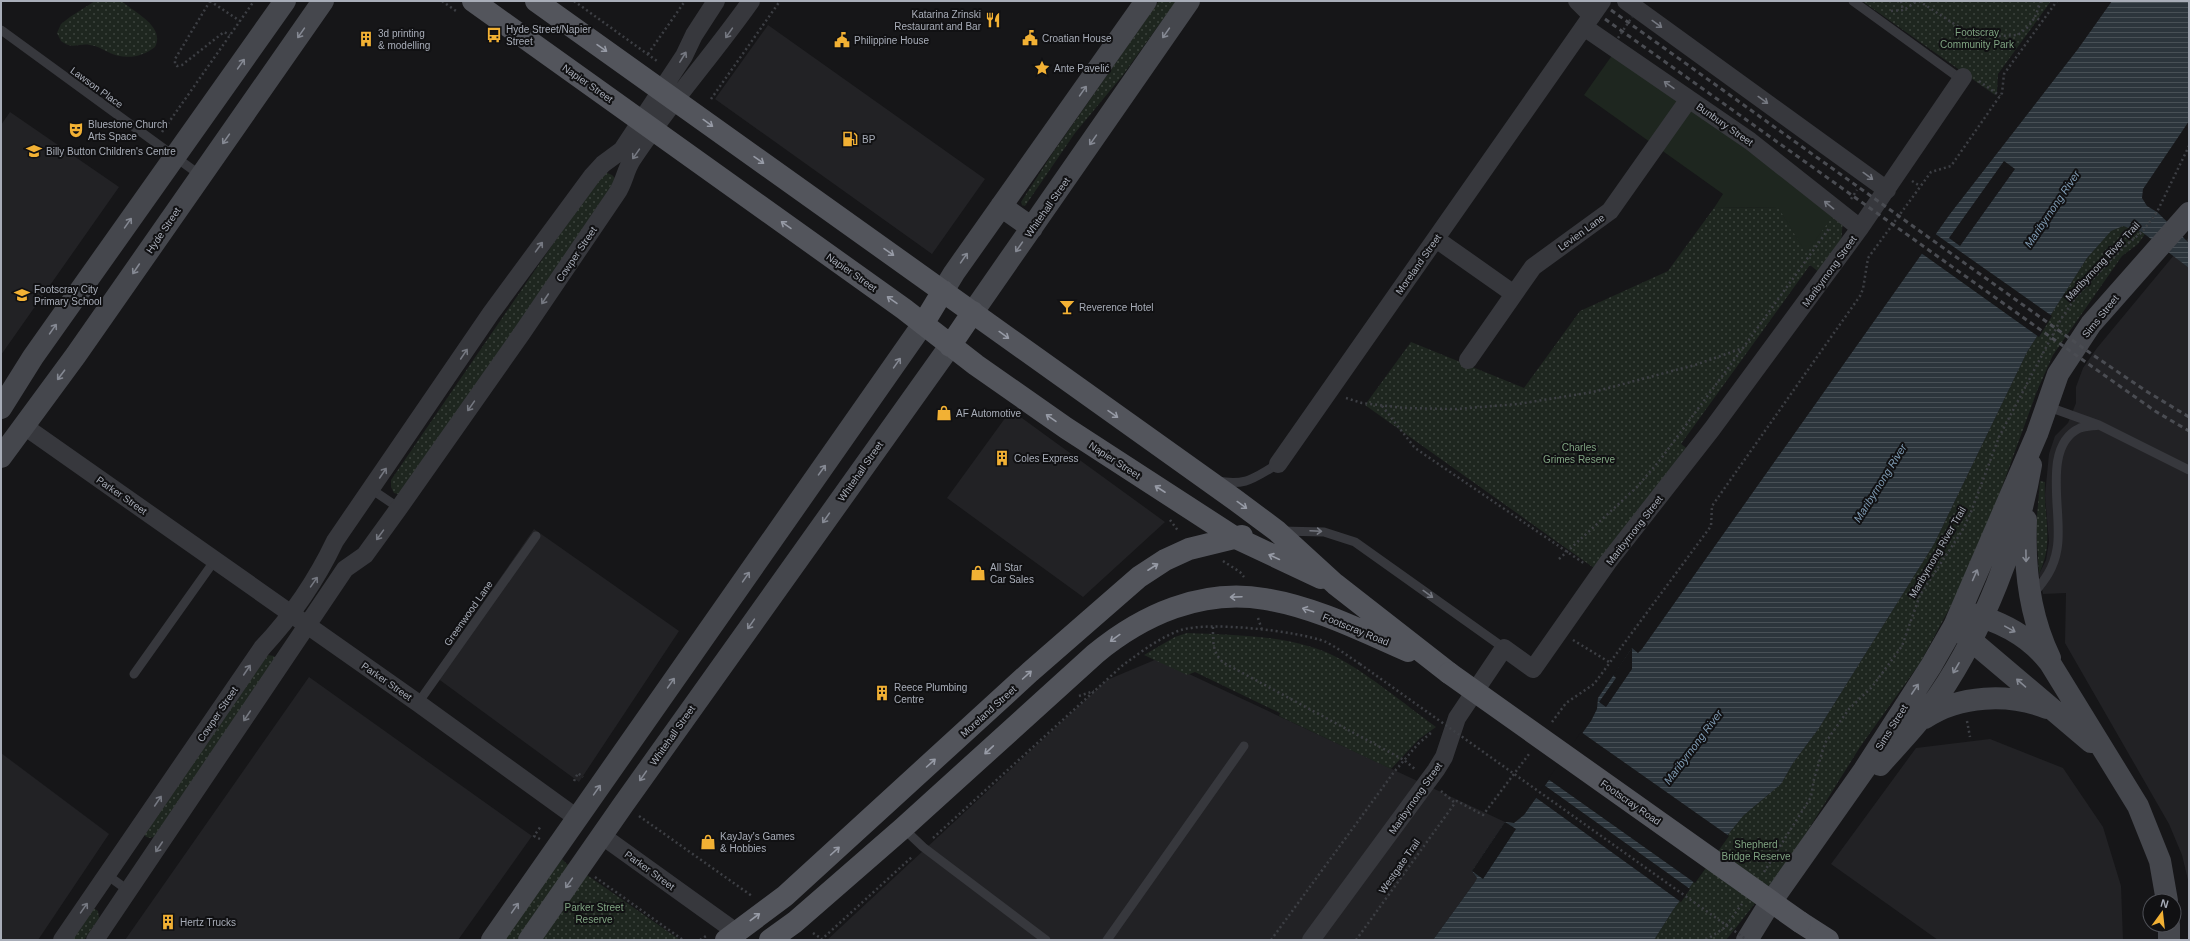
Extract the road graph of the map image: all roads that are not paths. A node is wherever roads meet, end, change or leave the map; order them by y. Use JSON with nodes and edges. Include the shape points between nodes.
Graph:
{"nodes":[{"id":1,"x":285,"y":1,"type":"edge"},
{"id":2,"x":323,"y":1,"type":"edge"},
{"id":3,"x":472,"y":1,"type":"edge"},
{"id":4,"x":536,"y":1,"type":"edge"},
{"id":5,"x":716,"y":1,"type":"edge"},
{"id":6,"x":1146,"y":1,"type":"edge"},
{"id":7,"x":1188,"y":1,"type":"edge"},
{"id":8,"x":1576,"y":1,"type":"edge"},
{"id":9,"x":1602,"y":1,"type":"edge"},
{"id":10,"x":1853,"y":1,"type":"edge"},
{"id":11,"x":748,"y":2,"type":"edge"},
{"id":12,"x":1629,"y":9,"type":"edge"},
{"id":13,"x":1588,"y":21,"type":"junction"},
{"id":14,"x":1,"y":30,"type":"edge"},
{"id":15,"x":1962,"y":78,"type":"joint"},
{"id":16,"x":668,"y":95,"type":"junction"},
{"id":17,"x":1689,"y":99,"type":"junction"},
{"id":18,"x":647,"y":125,"type":"junction"},
{"id":19,"x":174,"y":158,"type":"junction"},
{"id":20,"x":200,"y":175,"type":"junction"},
{"id":21,"x":1887,"y":190,"type":"junction"},
{"id":22,"x":1001,"y":206,"type":"junction"},
{"id":23,"x":2184,"y":219,"type":"edge"},
{"id":24,"x":1032,"y":228,"type":"junction"},
{"id":25,"x":1860,"y":228,"type":"junction"},
{"id":26,"x":1436,"y":239,"type":"junction"},
{"id":27,"x":943,"y":291,"type":"junction"},
{"id":28,"x":1514,"y":294,"type":"junction"},
{"id":29,"x":973,"y":312,"type":"junction"},
{"id":30,"x":923,"y":324,"type":"junction"},
{"id":31,"x":950,"y":346,"type":"junction"},
{"id":32,"x":1468,"y":360,"type":"dead end"},
{"id":33,"x":2046,"y":406,"type":"junction"},
{"id":34,"x":1,"y":409,"type":"edge"},
{"id":35,"x":2098,"y":425,"type":"junction"},
{"id":36,"x":24,"y":426,"type":"junction"},
{"id":37,"x":2037,"y":434,"type":"junction"},
{"id":38,"x":1,"y":457,"type":"edge"},
{"id":39,"x":1278,"y":464,"type":"joint"},
{"id":40,"x":2189,"y":470,"type":"edge"},
{"id":41,"x":1206,"y":479,"type":"junction"},
{"id":42,"x":371,"y":489,"type":"junction"},
{"id":43,"x":2027,"y":489,"type":"junction"},
{"id":44,"x":399,"y":508,"type":"junction"},
{"id":45,"x":1277,"y":531,"type":"junction"},
{"id":46,"x":536,"y":536,"type":"dead end"},
{"id":47,"x":1234,"y":538,"type":"junction"},
{"id":48,"x":214,"y":560,"type":"junction"},
{"id":49,"x":1335,"y":584,"type":"junction"},
{"id":50,"x":2031,"y":597,"type":"junction"},
{"id":51,"x":292,"y":614,"type":"junction"},
{"id":52,"x":1982,"y":617,"type":"junction"},
{"id":53,"x":1957,"y":618,"type":"junction"},
{"id":54,"x":307,"y":626,"type":"junction"},
{"id":55,"x":1970,"y":640,"type":"junction"},
{"id":56,"x":1501,"y":646,"type":"junction"},
{"id":57,"x":1442,"y":667,"type":"junction"},
{"id":58,"x":134,"y":674,"type":"dead end"},
{"id":59,"x":2060,"y":678,"type":"junction"},
{"id":60,"x":418,"y":703,"type":"junction"},
{"id":61,"x":2054,"y":711,"type":"junction"},
{"id":62,"x":1914,"y":726,"type":"junction"},
{"id":63,"x":1244,"y":746,"type":"dead end"},
{"id":64,"x":2104,"y":753,"type":"junction"},
{"id":65,"x":577,"y":818,"type":"junction"},
{"id":66,"x":1825,"y":826,"type":"junction"},
{"id":67,"x":904,"y":828,"type":"junction"},
{"id":68,"x":602,"y":836,"type":"junction"},
{"id":69,"x":108,"y":875,"type":"junction"},
{"id":70,"x":129,"y":891,"type":"junction"},
{"id":71,"x":2166,"y":893,"type":"edge"},
{"id":72,"x":785,"y":896,"type":"junction"},
{"id":73,"x":1768,"y":906,"type":"junction"},
{"id":74,"x":730,"y":936,"type":"edge"},
{"id":75,"x":62,"y":940,"type":"edge"},
{"id":76,"x":95,"y":940,"type":"edge"},
{"id":77,"x":492,"y":940,"type":"edge"},
{"id":78,"x":529,"y":940,"type":"edge"},
{"id":79,"x":770,"y":940,"type":"edge"},
{"id":80,"x":1046,"y":940,"type":"edge"},
{"id":81,"x":1107,"y":940,"type":"edge"},
{"id":82,"x":1312,"y":940,"type":"edge"},
{"id":83,"x":1738,"y":940,"type":"edge"},
{"id":84,"x":1747,"y":940,"type":"edge"},
{"id":85,"x":1828,"y":940,"type":"edge"}],
"edges":[{"from":19,"to":1,"type":"street","one_way":true},
{"from":2,"to":20,"type":"street","name":"Hyde Street","one_way":true},
{"from":3,"to":18,"type":"main road","name":"Napier Street"},
{"from":4,"to":16,"type":"main road","one_way":true},
{"from":16,"to":5,"type":"street","name":"Cowper Street","one_way":true},
{"from":22,"to":6,"type":"street","one_way":true},
{"from":7,"to":24,"type":"street","name":"Whitehall Street","one_way":true},
{"from":8,"to":13,"type":"street","name":"Bunbury Street"},
{"from":9,"to":13,"type":"street","name":"Moreland Street"},
{"from":10,"to":15,"type":"lane"},
{"from":11,"to":16,"type":"street","name":"Cowper Street","one_way":true,"via":[[722,42]]},
{"from":12,"to":21,"type":"street","one_way":true},
{"from":17,"to":13,"type":"street","name":"Bunbury Street","one_way":true},
{"from":13,"to":26,"type":"street","name":"Moreland Street"},
{"from":14,"to":19,"type":"lane","name":"Lawson Place"},
{"from":15,"to":21,"type":"street","name":"Maribyrnong Street"},
{"from":16,"to":18,"type":"street","name":"Cowper Street"},
{"from":16,"to":27,"type":"main road","one_way":true},
{"from":25,"to":17,"type":"street","name":"Bunbury Street","one_way":true,"via":[[1750,141]]},
{"from":17,"to":28,"type":"street","name":"Levien Lane","via":[[1610,211],[1533,267]]},
{"from":30,"to":18,"type":"main road","name":"Napier Street","one_way":true},
{"from":42,"to":18,"type":"street","name":"Cowper Street","one_way":true,"via":[[496,306],[592,176]]},
{"from":18,"to":44,"type":"street","name":"Cowper Street","one_way":true,"via":[[617,194]]},
{"from":19,"to":20,"type":"lane","name":"Lawson Place"},
{"from":34,"to":19,"type":"street","one_way":true,"via":[[33,357]]},
{"from":20,"to":36,"type":"street","name":"Hyde Street","one_way":true},
{"from":21,"to":25,"type":"street","name":"Maribyrnong Street"},
{"from":22,"to":24,"type":"street"},
{"from":27,"to":22,"type":"street","one_way":true},
{"from":23,"to":33,"type":"street","name":"Sims Street","via":[[2091,324],[2058,374]]},
{"from":24,"to":29,"type":"street","name":"Whitehall Street","one_way":true},
{"from":25,"to":56,"type":"street","name":"Maribyrnong Street","via":[[1712,429],[1600,575],[1533,670]]},
{"from":26,"to":28,"type":"street"},
{"from":26,"to":39,"type":"street","name":"Moreland Street"},
{"from":27,"to":29,"type":"main road"},
{"from":27,"to":30,"type":"main road"},
{"from":28,"to":32,"type":"street","name":"Levien Lane"},
{"from":29,"to":31,"type":"main road","name":"Whitehall Street"},
{"from":29,"to":41,"type":"main road","one_way":true},
{"from":30,"to":31,"type":"main road","name":"Napier Street"},
{"from":65,"to":30,"type":"street","one_way":true},
{"from":47,"to":31,"type":"main road","name":"Napier Street","one_way":true,"via":[[1066,428]]},
{"from":31,"to":68,"type":"street","name":"Whitehall Street","one_way":true},
{"from":33,"to":35,"type":"lane"},
{"from":33,"to":37,"type":"street","name":"Sims Street"},
{"from":34,"to":36,"type":"street"},
{"from":35,"to":40,"type":"lane"},
{"from":35,"to":50,"type":"lane","via":[[2080,428],[2066,440],[2060,452],[2057,468],[2058,548],[2051,572]]},
{"from":36,"to":38,"type":"street","name":"Hyde Street"},
{"from":36,"to":48,"type":"street","name":"Parker Street"},
{"from":37,"to":43,"type":"street","name":"Sims Street"},
{"from":53,"to":37,"type":"street","name":"Sims Street","one_way":true},
{"from":39,"to":41,"type":"lane","name":"Moreland Street","via":[[1246,482]]},
{"from":41,"to":45,"type":"main road","one_way":true},
{"from":42,"to":44,"type":"lane"},
{"from":51,"to":42,"type":"street","name":"Cowper Street","one_way":true,"via":[[318,576],[335,541]]},
{"from":43,"to":50,"type":"street","one_way":true,"via":[[2026,563]]},
{"from":43,"to":52,"type":"street","name":"Sims Street","via":[[2016,532]]},
{"from":44,"to":54,"type":"street","name":"Cowper Street","one_way":true,"via":[[365,555],[345,569]]},
{"from":45,"to":47,"type":"main road","name":"Moreland Street"},
{"from":45,"to":49,"type":"main road","name":"Footscray Road"},
{"from":45,"to":56,"type":"lane","one_way":true,"via":[[1324,532],[1356,542]]},
{"from":46,"to":60,"type":"lane","name":"Greenwood Lane"},
{"from":49,"to":47,"type":"main road","name":"Footscray Road","one_way":true},
{"from":72,"to":47,"type":"main road","name":"Moreland Street","one_way":true,"via":[[1030,672],[1139,577],[1175,555]]},
{"from":48,"to":51,"type":"street","name":"Parker Street"},
{"from":48,"to":58,"type":"lane"},
{"from":49,"to":57,"type":"main road","name":"Footscray Road"},
{"from":50,"to":59,"type":"street","via":[[2044,642]]},
{"from":51,"to":54,"type":"street","name":"Parker Street"},
{"from":69,"to":51,"type":"street","name":"Cowper Street","one_way":true,"via":[[262,648]]},
{"from":52,"to":53,"type":"street"},
{"from":52,"to":55,"type":"street","name":"Sims Street"},
{"from":52,"to":59,"type":"street","one_way":true,"via":[[2022,636],[2044,656]]},
{"from":53,"to":55,"type":"street"},
{"from":66,"to":53,"type":"street","name":"Sims Street","one_way":true,"via":[[1864,770],[1930,666]]},
{"from":54,"to":60,"type":"street","name":"Parker Street"},
{"from":54,"to":70,"type":"street","name":"Cowper Street","one_way":true},
{"from":61,"to":55,"type":"street","one_way":true},
{"from":55,"to":62,"type":"street","name":"Sims Street","one_way":true,"via":[[1939,695]]},
{"from":56,"to":82,"type":"street","name":"Maribyrnong Street","via":[[1457,718],[1444,757]]},
{"from":57,"to":67,"type":"main road","name":"Footscray Road","one_way":true,"via":[[1324,616],[1275,601],[1252,597],[1197,601],[1176,606],[1136,624],[1095,654]]},
{"from":57,"to":85,"type":"main road","name":"Footscray Road","bridge":true},
{"from":59,"to":64,"type":"street"},
{"from":60,"to":65,"type":"street","name":"Parker Street"},
{"from":61,"to":62,"type":"street","via":[[2012,700],[1970,701],[1935,711]]},
{"from":61,"to":64,"type":"street"},
{"from":62,"to":66,"type":"street","name":"Sims Street"},
{"from":63,"to":81,"type":"lane"},
{"from":64,"to":71,"type":"street","via":[[2138,806],[2160,861]]},
{"from":65,"to":68,"type":"street","name":"Parker Street"},
{"from":77,"to":65,"type":"street","one_way":true},
{"from":66,"to":73,"type":"street","name":"Sims Street"},
{"from":67,"to":72,"type":"main road","via":[[896,823],[889,823],[831,872]]},
{"from":67,"to":79,"type":"main road","via":[[795,922]]},
{"from":67,"to":80,"type":"lane","via":[[923,847]]},
{"from":68,"to":74,"type":"street","name":"Parker Street"},
{"from":68,"to":78,"type":"street","name":"Whitehall Street","one_way":true},
{"from":69,"to":70,"type":"lane"},
{"from":75,"to":69,"type":"street","name":"Cowper Street","one_way":true},
{"from":70,"to":76,"type":"street","name":"Cowper Street"},
{"from":74,"to":72,"type":"main road","name":"Moreland Street","one_way":true},
{"from":73,"to":83,"type":"street","name":"Sims Street"},
{"from":73,"to":84,"type":"street","name":"Sims Street"}]}
